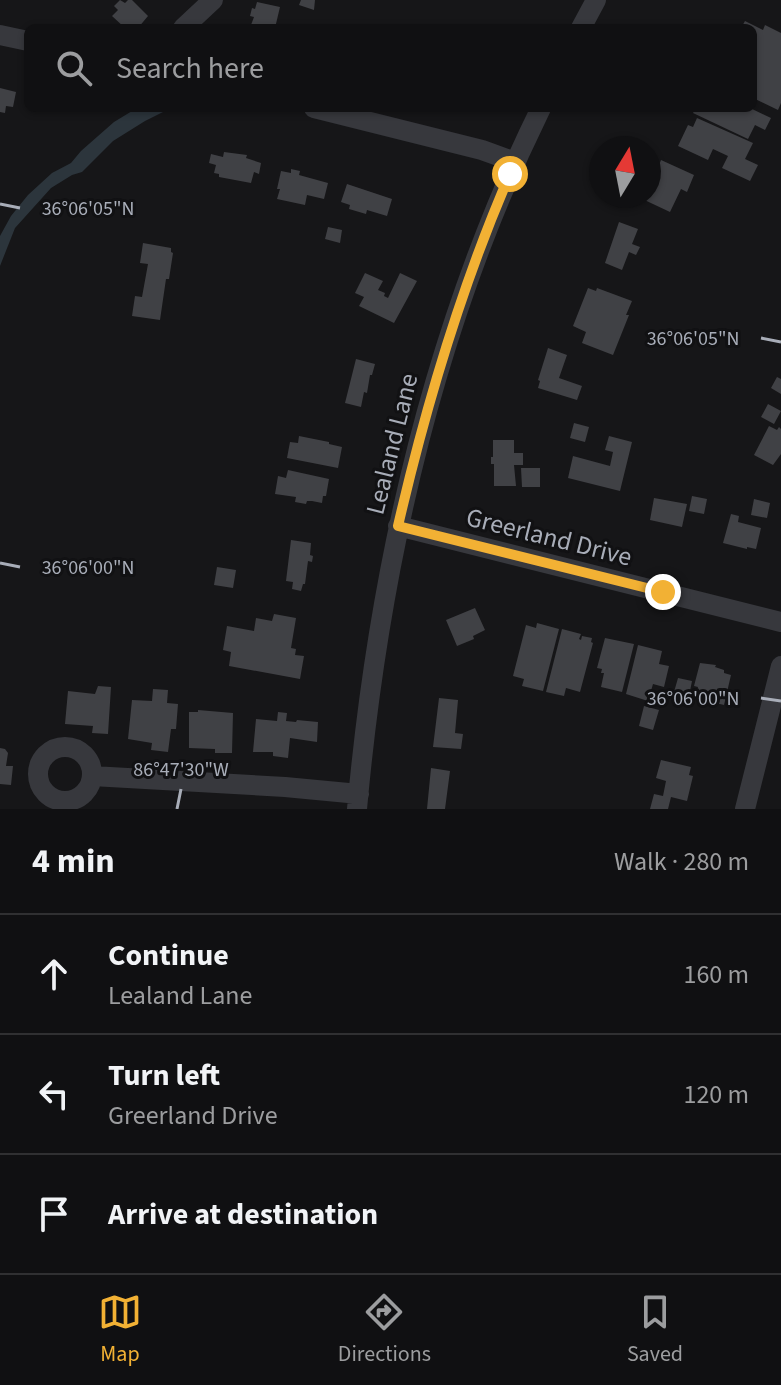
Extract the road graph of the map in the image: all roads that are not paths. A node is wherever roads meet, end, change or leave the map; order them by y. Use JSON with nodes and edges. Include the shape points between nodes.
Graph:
{"nodes":[{"id":1,"x":213,"y":0,"type":"edge"},
{"id":2,"x":596,"y":0,"type":"edge"},
{"id":3,"x":187,"y":24,"type":"edge"},
{"id":4,"x":583,"y":24,"type":"edge"},
{"id":5,"x":0,"y":35,"type":"edge"},
{"id":6,"x":24,"y":40,"type":"edge"},
{"id":7,"x":330,"y":112,"type":"edge"},
{"id":8,"x":539,"y":112,"type":"edge"},
{"id":9,"x":515,"y":162,"type":"junction"},
{"id":10,"x":398,"y":526,"type":"junction"},
{"id":11,"x":781,"y":622,"type":"edge"},
{"id":12,"x":781,"y":666,"type":"edge"},
{"id":13,"x":92,"y":776,"type":"dead end"},
{"id":14,"x":358,"y":802,"type":"edge"},
{"id":15,"x":745,"y":809,"type":"edge"}],
"edges":[{"from":1,"to":3,"type":"street"},
{"from":2,"to":4,"type":"street"},
{"from":5,"to":6,"type":"street"},
{"from":7,"to":9,"type":"street"},
{"from":8,"to":9,"type":"street","name":"Lealand Lane"},
{"from":9,"to":10,"type":"street","name":"Lealand Lane","via":[[441,361]]},
{"from":10,"to":11,"type":"street","name":"Greerland Drive"},
{"from":10,"to":14,"type":"street","name":"Lealand Lane"},
{"from":12,"to":15,"type":"street"},
{"from":13,"to":14,"type":"street","via":[[285,787]]}]}
